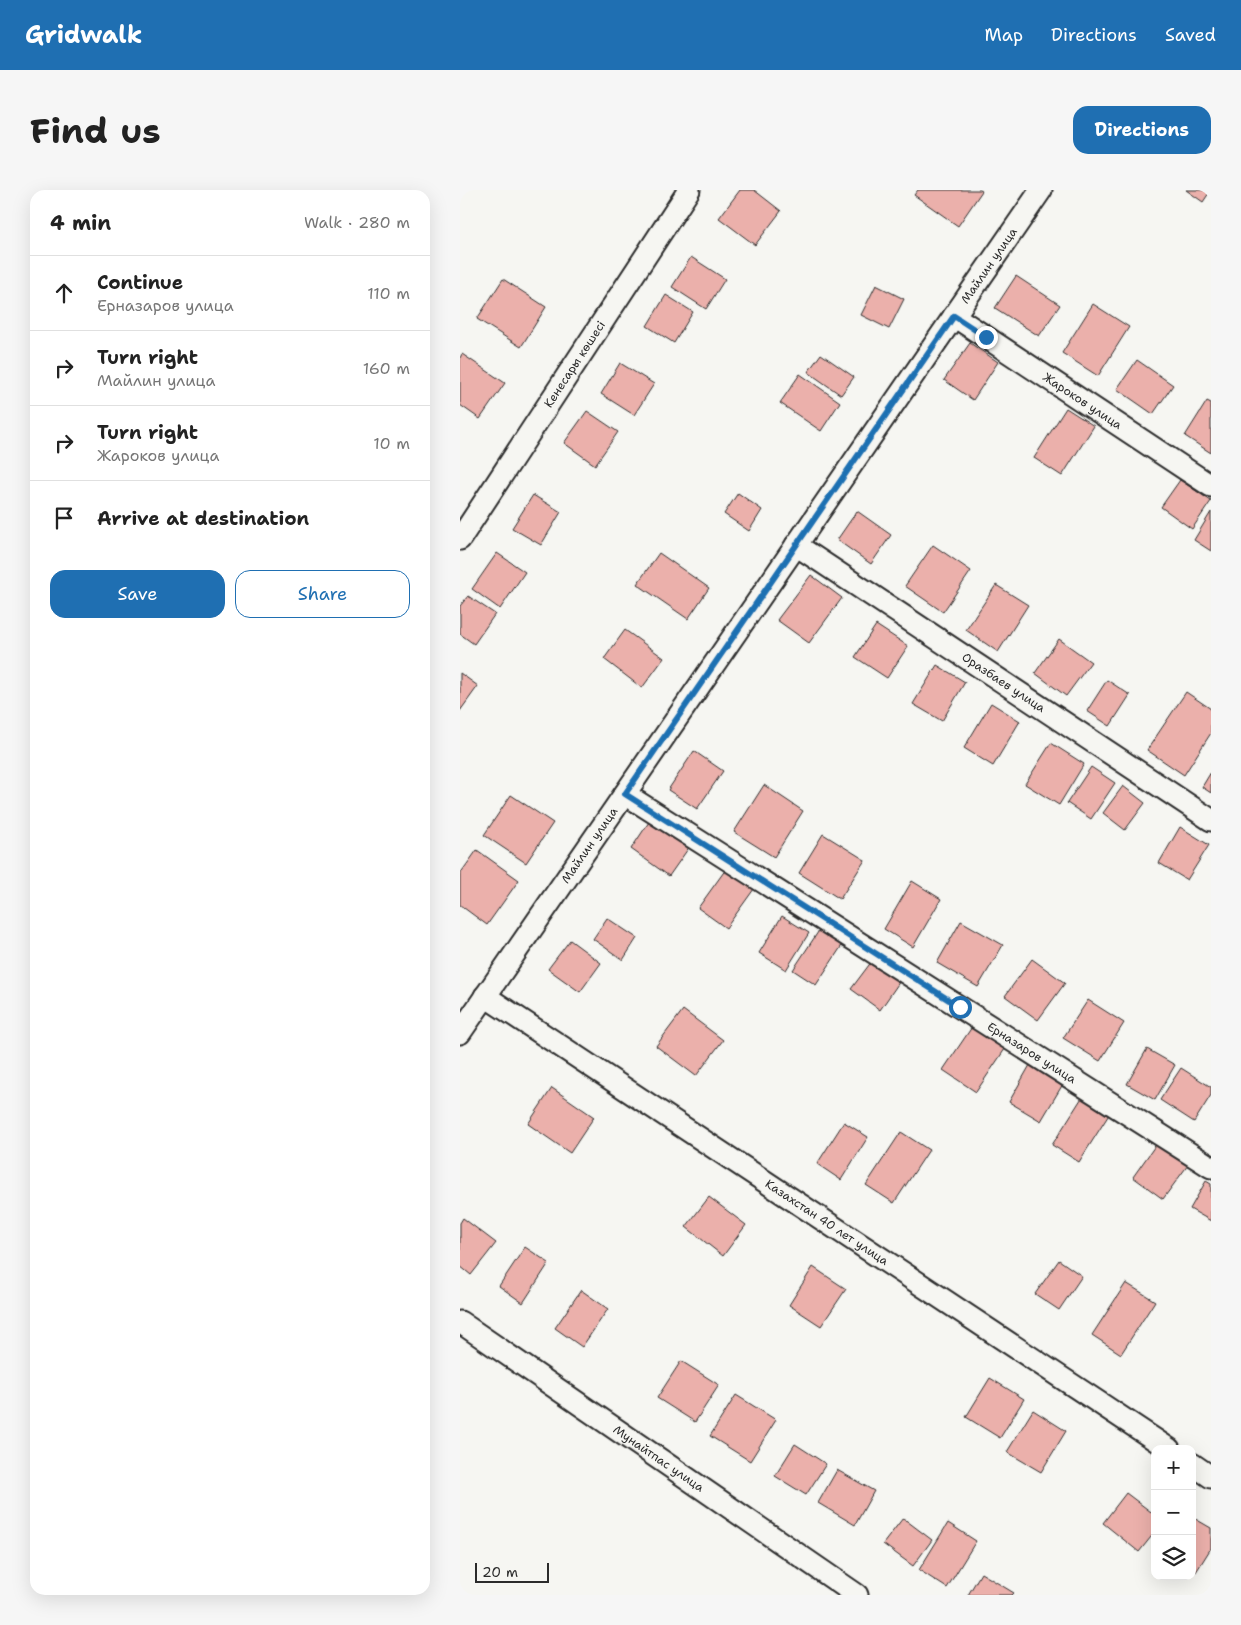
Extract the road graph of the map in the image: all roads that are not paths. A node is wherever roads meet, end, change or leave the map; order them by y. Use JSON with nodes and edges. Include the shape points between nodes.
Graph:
{"nodes":[{"id":1,"x":689,"y":190,"type":"edge"},
{"id":2,"x":1041,"y":190,"type":"edge"},
{"id":3,"x":954,"y":316,"type":"junction"},
{"id":4,"x":1211,"y":486,"type":"edge"},
{"id":5,"x":460,"y":539,"type":"edge"},
{"id":6,"x":796,"y":546,"type":"junction"},
{"id":7,"x":625,"y":794,"type":"junction"},
{"id":8,"x":1211,"y":820,"type":"edge"},
{"id":9,"x":485,"y":996,"type":"junction"},
{"id":10,"x":460,"y":1033,"type":"edge"},
{"id":11,"x":1211,"y":1167,"type":"edge"},
{"id":12,"x":460,"y":1322,"type":"edge"},
{"id":13,"x":1163,"y":1445,"type":"edge"},
{"id":14,"x":1196,"y":1467,"type":"edge"},
{"id":15,"x":1211,"y":1477,"type":"edge"},
{"id":16,"x":857,"y":1595,"type":"edge"}],
"edges":[{"from":1,"to":5,"type":"street","name":"Кенесары көшесі"},
{"from":2,"to":3,"type":"street","name":"Майлин улица"},
{"from":3,"to":4,"type":"street","name":"Жароков улица"},
{"from":3,"to":6,"type":"street","name":"Майлин улица"},
{"from":6,"to":7,"type":"street","name":"Майлин улица"},
{"from":6,"to":8,"type":"street","name":"Оразбаев улица"},
{"from":7,"to":9,"type":"street","name":"Майлин улица"},
{"from":7,"to":11,"type":"street","name":"Ерназаров улица"},
{"from":9,"to":10,"type":"street","name":"Майлин улица"},
{"from":9,"to":13,"type":"street","name":"Казахстан 40 лет улица"},
{"from":12,"to":16,"type":"street","name":"Мунайтпас улица"},
{"from":14,"to":15,"type":"street"}]}
